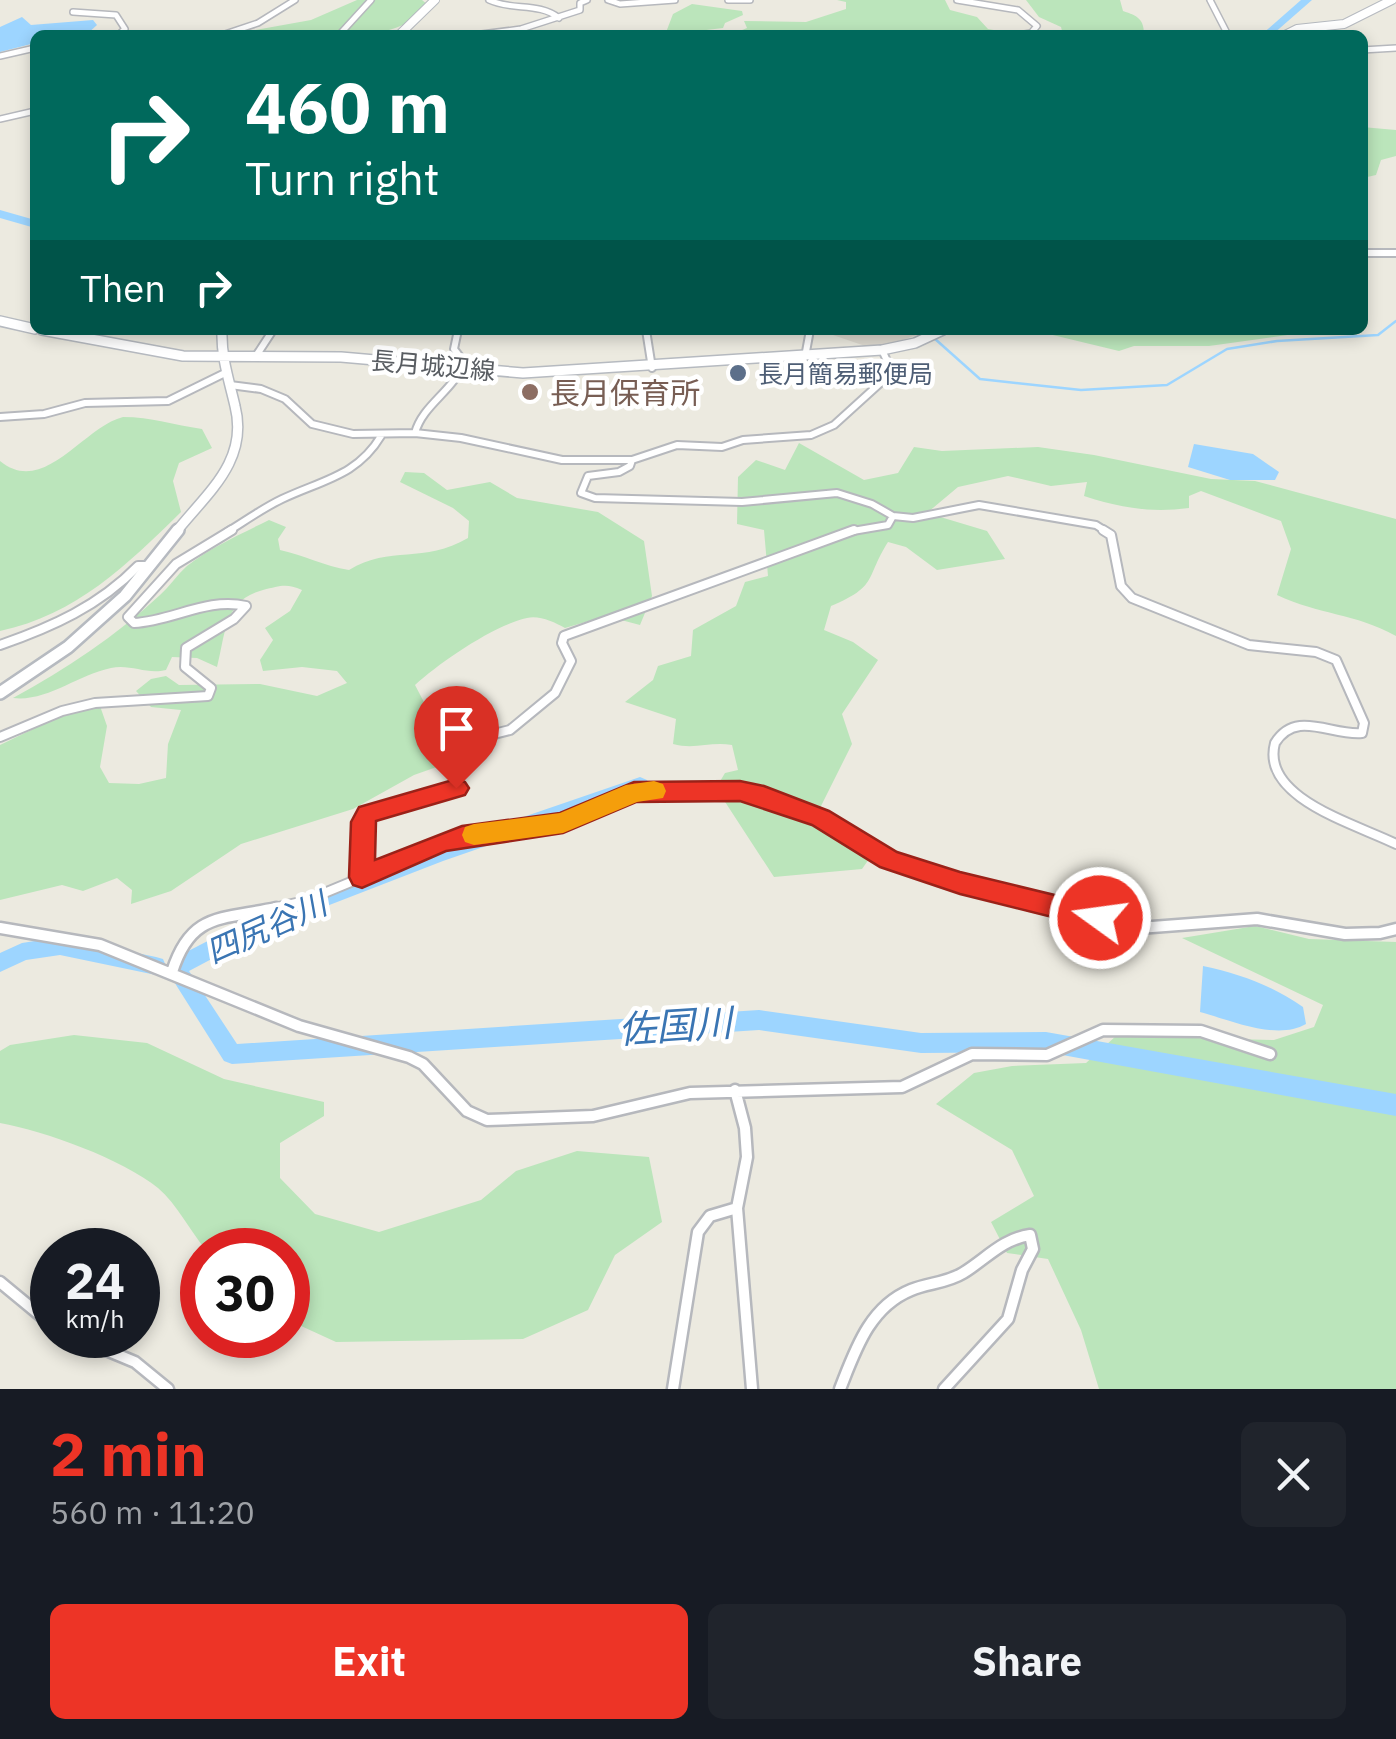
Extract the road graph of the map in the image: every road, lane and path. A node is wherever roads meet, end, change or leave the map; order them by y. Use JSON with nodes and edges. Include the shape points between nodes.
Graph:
{"nodes":[{"id":1,"x":295,"y":0,"type":"edge"},
{"id":2,"x":371,"y":0,"type":"edge"},
{"id":3,"x":435,"y":0,"type":"edge"},
{"id":4,"x":490,"y":0,"type":"edge"},
{"id":5,"x":587,"y":0,"type":"edge"},
{"id":6,"x":608,"y":0,"type":"edge"},
{"id":7,"x":675,"y":0,"type":"edge"},
{"id":8,"x":728,"y":0,"type":"edge"},
{"id":9,"x":750,"y":0,"type":"edge"},
{"id":10,"x":957,"y":0,"type":"edge"},
{"id":11,"x":1210,"y":0,"type":"edge"},
{"id":12,"x":1392,"y":0,"type":"edge"},
{"id":13,"x":73,"y":12,"type":"dead end"},
{"id":14,"x":558,"y":18,"type":"junction"},
{"id":15,"x":531,"y":26,"type":"junction"},
{"id":16,"x":123,"y":30,"type":"edge"},
{"id":17,"x":237,"y":30,"type":"edge"},
{"id":18,"x":344,"y":30,"type":"edge"},
{"id":19,"x":403,"y":30,"type":"edge"},
{"id":20,"x":506,"y":30,"type":"edge"},
{"id":21,"x":533,"y":30,"type":"edge"},
{"id":22,"x":1034,"y":30,"type":"edge"},
{"id":23,"x":1225,"y":30,"type":"edge"},
{"id":24,"x":1297,"y":30,"type":"edge"},
{"id":25,"x":1396,"y":48,"type":"edge"},
{"id":26,"x":30,"y":49,"type":"edge"},
{"id":27,"x":1368,"y":50,"type":"edge"},
{"id":28,"x":0,"y":56,"type":"edge"},
{"id":29,"x":30,"y":112,"type":"edge"},
{"id":30,"x":0,"y":119,"type":"edge"},
{"id":31,"x":1368,"y":253,"type":"edge"},
{"id":32,"x":1396,"y":253,"type":"edge"},
{"id":33,"x":0,"y":321,"type":"edge"},
{"id":34,"x":30,"y":327,"type":"edge"},
{"id":35,"x":68,"y":335,"type":"edge"},
{"id":36,"x":222,"y":335,"type":"edge"},
{"id":37,"x":270,"y":335,"type":"edge"},
{"id":38,"x":457,"y":335,"type":"edge"},
{"id":39,"x":647,"y":335,"type":"edge"},
{"id":40,"x":809,"y":335,"type":"edge"},
{"id":41,"x":932,"y":335,"type":"edge"},
{"id":42,"x":882,"y":350,"type":"junction"},
{"id":43,"x":256,"y":356,"type":"junction"},
{"id":44,"x":223,"y":357,"type":"junction"},
{"id":45,"x":805,"y":357,"type":"junction"},
{"id":46,"x":652,"y":368,"type":"junction"},
{"id":47,"x":462,"y":369,"type":"junction"},
{"id":48,"x":227,"y":372,"type":"junction"},
{"id":49,"x":230,"y":385,"type":"junction"},
{"id":50,"x":0,"y":418,"type":"edge"},
{"id":51,"x":415,"y":433,"type":"junction"},
{"id":52,"x":381,"y":436,"type":"junction"},
{"id":53,"x":632,"y":460,"type":"junction"},
{"id":54,"x":893,"y":516,"type":"junction"},
{"id":55,"x":150,"y":566,"type":"junction"},
{"id":56,"x":0,"y":645,"type":"edge"},
{"id":57,"x":0,"y":693,"type":"edge"},
{"id":58,"x":0,"y":737,"type":"edge"},
{"id":59,"x":1396,"y":844,"type":"edge"},
{"id":60,"x":362,"y":877,"type":"junction"},
{"id":61,"x":0,"y":928,"type":"edge"},
{"id":62,"x":1396,"y":928,"type":"edge"},
{"id":63,"x":172,"y":972,"type":"junction"},
{"id":64,"x":1270,"y":1054,"type":"dead end"},
{"id":65,"x":736,"y":1090,"type":"junction"},
{"id":66,"x":738,"y":1208,"type":"junction"},
{"id":67,"x":0,"y":1282,"type":"edge"},
{"id":68,"x":30,"y":1306,"type":"edge"},
{"id":69,"x":131,"y":1358,"type":"edge"},
{"id":70,"x":168,"y":1389,"type":"edge"},
{"id":71,"x":673,"y":1389,"type":"edge"},
{"id":72,"x":752,"y":1389,"type":"edge"},
{"id":73,"x":840,"y":1389,"type":"edge"},
{"id":74,"x":944,"y":1389,"type":"edge"}],
"edges":[{"from":1,"to":17,"type":"street"},
{"from":2,"to":18,"type":"street"},
{"from":3,"to":19,"type":"main road"},
{"from":4,"to":14,"type":"street","via":[[506,6],[541,3]]},
{"from":5,"to":14,"type":"street","via":[[578,12]]},
{"from":6,"to":7,"type":"street"},
{"from":8,"to":9,"type":"street"},
{"from":10,"to":22,"type":"street","via":[[1022,12],[1037,26]]},
{"from":11,"to":23,"type":"street"},
{"from":12,"to":24,"type":"main road","via":[[1344,24]]},
{"from":13,"to":16,"type":"street","via":[[116,15]]},
{"from":14,"to":15,"type":"street"},
{"from":15,"to":20,"type":"street"},
{"from":15,"to":21,"type":"street"},
{"from":25,"to":27,"type":"street"},
{"from":26,"to":28,"type":"street"},
{"from":29,"to":30,"type":"street"},
{"from":31,"to":32,"type":"street"},
{"from":33,"to":34,"type":"main road","name":"長月城辺線"},
{"from":35,"to":44,"type":"main road","name":"長月城辺線","via":[[157,353]]},
{"from":36,"to":44,"type":"main road"},
{"from":37,"to":43,"type":"street"},
{"from":38,"to":47,"type":"street"},
{"from":39,"to":46,"type":"street"},
{"from":40,"to":45,"type":"street"},
{"from":41,"to":42,"type":"main road","name":"長月城辺線"},
{"from":42,"to":45,"type":"main road","name":"長月城辺線"},
{"from":42,"to":53,"type":"street","via":[[888,376],[834,425],[811,436],[742,440],[722,448],[677,445]]},
{"from":43,"to":44,"type":"main road","name":"長月城辺線"},
{"from":43,"to":47,"type":"main road","name":"長月城辺線"},
{"from":44,"to":48,"type":"main road"},
{"from":45,"to":46,"type":"main road","name":"長月城辺線"},
{"from":46,"to":47,"type":"main road","name":"長月城辺線"},
{"from":47,"to":51,"type":"street","via":[[444,399],[421,415]]},
{"from":48,"to":49,"type":"main road"},
{"from":48,"to":50,"type":"street","via":[[168,401],[84,403]]},
{"from":49,"to":52,"type":"street","via":[[285,399],[312,424]]},
{"from":49,"to":55,"type":"main road","via":[[241,418],[235,458]]},
{"from":51,"to":52,"type":"street"},
{"from":51,"to":53,"type":"street","via":[[562,460]]},
{"from":52,"to":58,"type":"street","via":[[367,459],[282,499],[176,564],[128,617],[152,624],[211,605],[246,606],[186,648],[185,666],[210,688],[208,696],[94,703]]},
{"from":53,"to":54,"type":"street","via":[[619,472],[588,476],[581,493],[742,502],[837,493]]},
{"from":54,"to":59,"type":"street","via":[[979,505],[1079,519],[1110,535],[1121,586],[1132,598],[1249,645],[1336,660],[1362,733],[1293,725],[1272,750],[1269,766],[1290,792]]},
{"from":54,"to":60,"type":"street","via":[[888,525],[854,530],[564,636],[572,661],[559,688],[510,730],[474,739],[456,788],[368,814]]},
{"from":55,"to":56,"type":"street","via":[[138,566],[70,619]]},
{"from":55,"to":57,"type":"main road","via":[[94,624]]},
{"from":60,"to":62,"type":"street","via":[[440,842],[563,823],[634,792],[740,791],[821,818],[889,860],[1139,928],[1255,919],[1360,934]]},
{"from":60,"to":63,"type":"street","via":[[305,901],[198,926],[182,944]]},
{"from":61,"to":63,"type":"street","via":[[100,946]]},
{"from":63,"to":65,"type":"street","via":[[314,1031],[409,1056],[467,1111],[486,1120],[593,1116],[690,1092]]},
{"from":64,"to":65,"type":"street","via":[[1200,1031],[1128,1028],[1103,1030],[1047,1054],[972,1054],[902,1086]]},
{"from":65,"to":66,"type":"street","via":[[747,1157]]},
{"from":66,"to":71,"type":"street","via":[[710,1216],[698,1232]]},
{"from":66,"to":72,"type":"street"},
{"from":67,"to":68,"type":"street"},
{"from":69,"to":70,"type":"street"},
{"from":73,"to":74,"type":"street","via":[[880,1309],[1030,1235],[1034,1249],[1008,1319]]}]}
